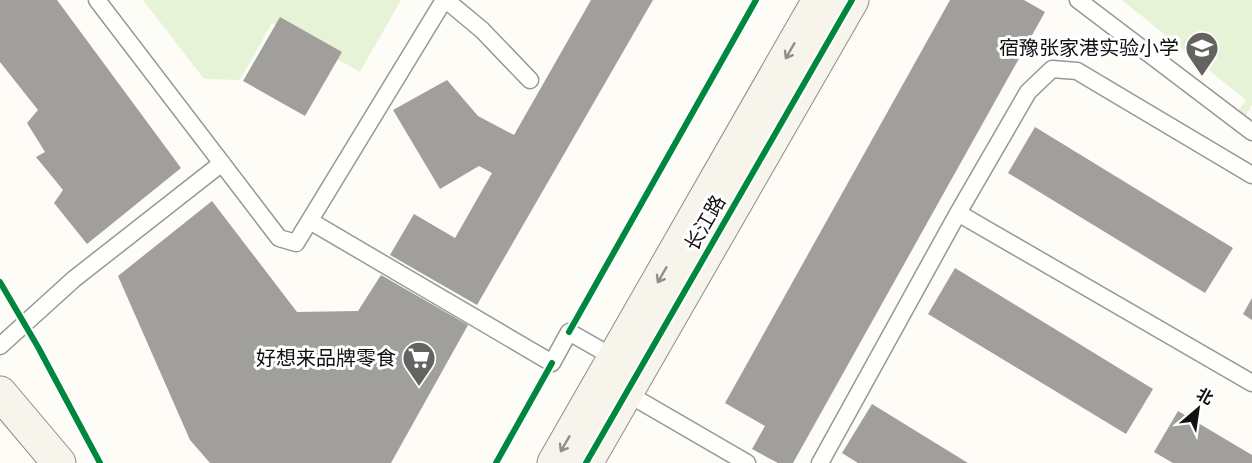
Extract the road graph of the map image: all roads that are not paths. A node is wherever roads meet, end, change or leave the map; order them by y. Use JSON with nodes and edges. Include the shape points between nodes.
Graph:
{"nodes":[{"id":1,"x":97,"y":0,"type":"edge"},
{"id":2,"x":445,"y":0,"type":"edge"},
{"id":3,"x":819,"y":0,"type":"edge"},
{"id":4,"x":852,"y":0,"type":"edge"},
{"id":5,"x":1078,"y":0,"type":"edge"},
{"id":6,"x":530,"y":80,"type":"dead end"},
{"id":7,"x":1252,"y":132,"type":"edge"},
{"id":8,"x":222,"y":163,"type":"junction"},
{"id":9,"x":1252,"y":175,"type":"edge"},
{"id":10,"x":958,"y":213,"type":"junction"},
{"id":11,"x":310,"y":221,"type":"junction"},
{"id":12,"x":0,"y":346,"type":"edge"},
{"id":13,"x":620,"y":375,"type":"junction"},
{"id":14,"x":1252,"y":383,"type":"edge"},
{"id":15,"x":0,"y":393,"type":"edge"},
{"id":16,"x":0,"y":403,"type":"edge"},
{"id":17,"x":33,"y":463,"type":"edge"},
{"id":18,"x":59,"y":463,"type":"edge"},
{"id":19,"x":554,"y":463,"type":"edge"},
{"id":20,"x":586,"y":463,"type":"edge"},
{"id":21,"x":747,"y":463,"type":"edge"},
{"id":22,"x":820,"y":463,"type":"edge"}],
"edges":[{"from":1,"to":8,"type":"lane"},
{"from":2,"to":6,"type":"lane","via":[[482,30]]},
{"from":2,"to":11,"type":"lane"},
{"from":3,"to":13,"type":"street","name":"长江路","one_way":true},
{"from":4,"to":13,"type":"street","name":"长江路"},
{"from":5,"to":7,"type":"lane"},
{"from":8,"to":11,"type":"lane","via":[[279,238],[296,243]]},
{"from":8,"to":12,"type":"lane","via":[[74,279]]},
{"from":9,"to":10,"type":"lane","via":[[1077,71],[1052,69],[1028,92]]},
{"from":10,"to":14,"type":"lane"},
{"from":10,"to":22,"type":"lane"},
{"from":11,"to":13,"type":"lane","via":[[552,363],[569,332]]},
{"from":13,"to":19,"type":"street","name":"长江路","one_way":true},
{"from":13,"to":20,"type":"street","name":"长江路"},
{"from":13,"to":21,"type":"lane"},
{"from":15,"to":18,"type":"street"},
{"from":16,"to":17,"type":"street"}]}
